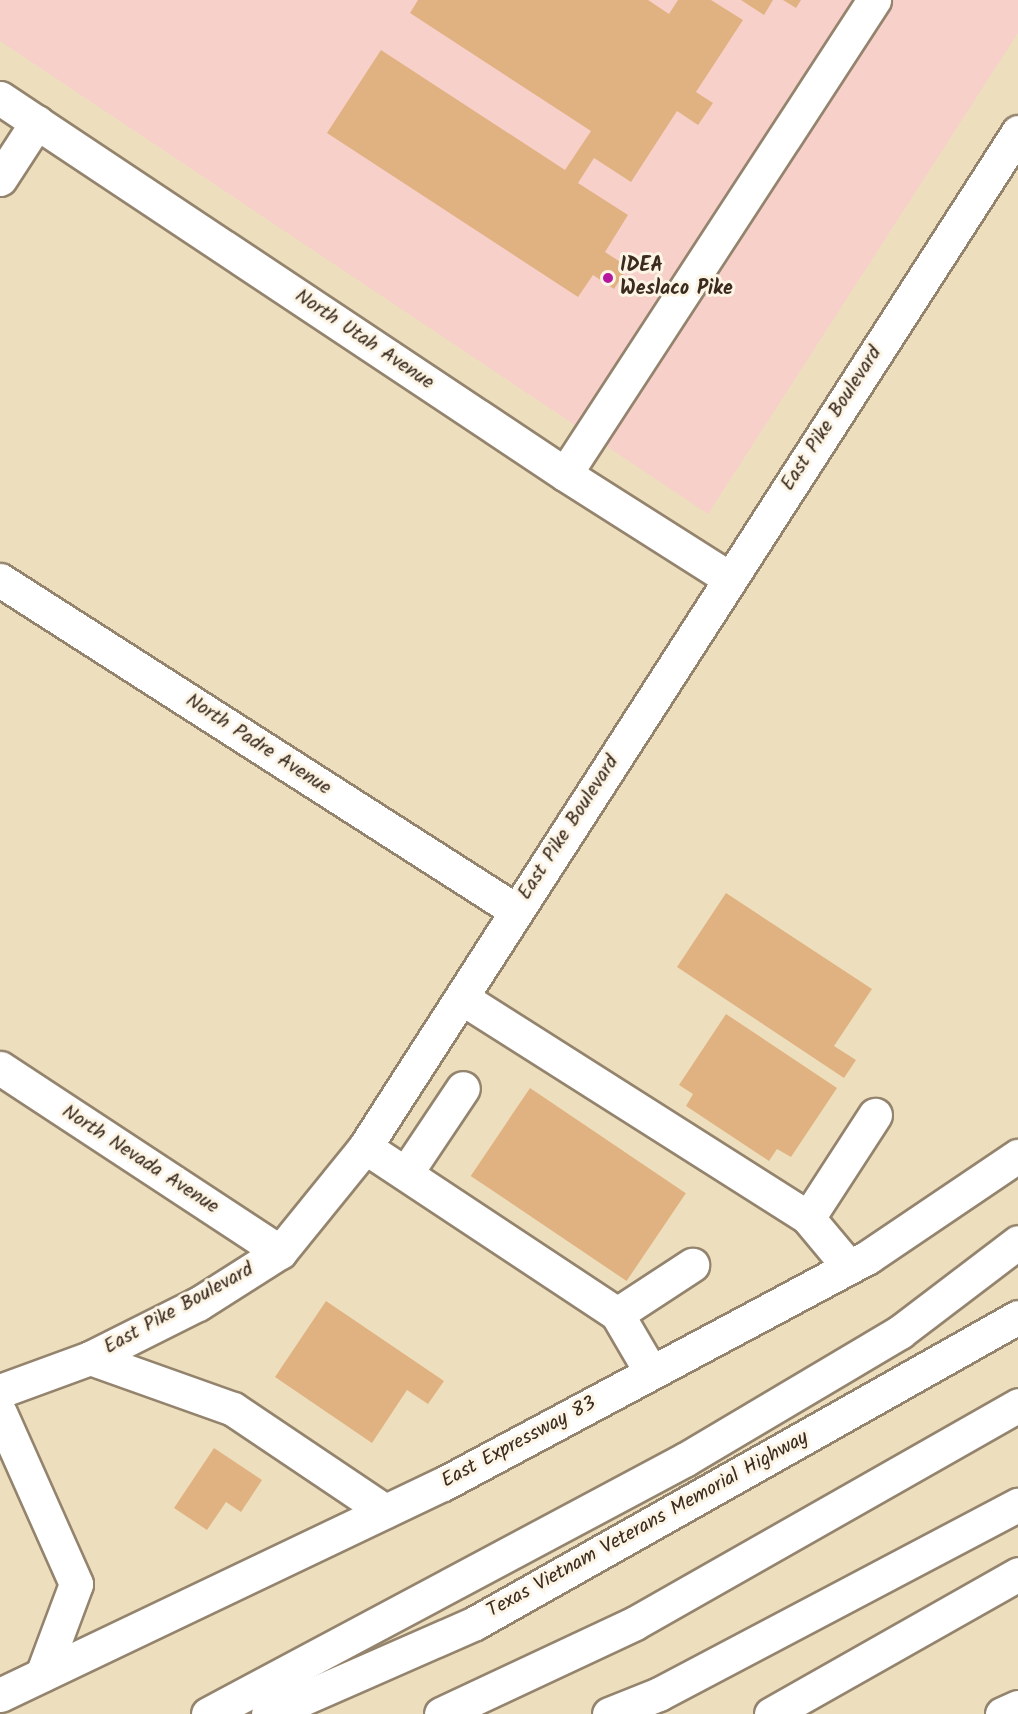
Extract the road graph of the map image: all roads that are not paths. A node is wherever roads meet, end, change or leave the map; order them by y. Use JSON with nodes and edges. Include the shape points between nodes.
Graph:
{"nodes":[{"id":1,"x":874,"y":0,"type":"edge"},
{"id":2,"x":0,"y":98,"type":"edge"},
{"id":3,"x":38,"y":122,"type":"junction"},
{"id":4,"x":1018,"y":132,"type":"edge"},
{"id":5,"x":0,"y":179,"type":"edge"},
{"id":6,"x":565,"y":474,"type":"junction"},
{"id":7,"x":729,"y":578,"type":"junction"},
{"id":8,"x":0,"y":580,"type":"edge"},
{"id":9,"x":515,"y":910,"type":"junction"},
{"id":10,"x":462,"y":998,"type":"junction"},
{"id":11,"x":0,"y":1068,"type":"edge"},
{"id":12,"x":463,"y":1088,"type":"dead end"},
{"id":13,"x":875,"y":1115,"type":"dead end"},
{"id":14,"x":365,"y":1147,"type":"junction"},
{"id":15,"x":1018,"y":1156,"type":"edge"},
{"id":16,"x":406,"y":1173,"type":"junction"},
{"id":17,"x":808,"y":1218,"type":"junction"},
{"id":18,"x":1018,"y":1242,"type":"edge"},
{"id":19,"x":280,"y":1252,"type":"junction"},
{"id":20,"x":692,"y":1265,"type":"dead end"},
{"id":21,"x":849,"y":1267,"type":"junction"},
{"id":22,"x":617,"y":1314,"type":"junction"},
{"id":23,"x":1018,"y":1317,"type":"edge"},
{"id":24,"x":90,"y":1358,"type":"junction"},
{"id":25,"x":651,"y":1372,"type":"junction"},
{"id":26,"x":0,"y":1391,"type":"edge"},
{"id":27,"x":1018,"y":1405,"type":"edge"},
{"id":28,"x":0,"y":1413,"type":"edge"},
{"id":29,"x":1018,"y":1505,"type":"edge"},
{"id":30,"x":385,"y":1511,"type":"junction"},
{"id":31,"x":1018,"y":1574,"type":"edge"},
{"id":32,"x":42,"y":1675,"type":"junction"},
{"id":33,"x":0,"y":1695,"type":"edge"},
{"id":34,"x":805,"y":1706,"type":"edge"},
{"id":35,"x":1018,"y":1707,"type":"edge"},
{"id":36,"x":208,"y":1714,"type":"edge"},
{"id":37,"x":268,"y":1714,"type":"edge"},
{"id":38,"x":441,"y":1714,"type":"edge"},
{"id":39,"x":609,"y":1714,"type":"edge"},
{"id":40,"x":771,"y":1714,"type":"edge"},
{"id":41,"x":1002,"y":1714,"type":"edge"}],
"edges":[{"from":1,"to":6,"type":"main road"},
{"from":2,"to":3,"type":"main road","name":"North Utah Avenue"},
{"from":3,"to":5,"type":"main road"},
{"from":3,"to":6,"type":"main road","name":"North Utah Avenue"},
{"from":4,"to":7,"type":"main road","name":"East Pike Boulevard"},
{"from":6,"to":7,"type":"main road","name":"North Utah Avenue"},
{"from":7,"to":9,"type":"main road","name":"East Pike Boulevard"},
{"from":8,"to":9,"type":"main road","name":"North Padre Avenue"},
{"from":9,"to":10,"type":"main road","name":"East Pike Boulevard"},
{"from":10,"to":14,"type":"main road","name":"East Pike Boulevard"},
{"from":10,"to":17,"type":"main road"},
{"from":11,"to":19,"type":"main road","name":"North Nevada Avenue"},
{"from":12,"to":16,"type":"main road"},
{"from":13,"to":17,"type":"main road"},
{"from":14,"to":16,"type":"main road"},
{"from":14,"to":19,"type":"main road","name":"East Pike Boulevard"},
{"from":15,"to":21,"type":"main road","name":"East Expressway 83"},
{"from":16,"to":22,"type":"main road"},
{"from":17,"to":21,"type":"main road"},
{"from":18,"to":36,"type":"main road","via":[[900,1332],[686,1459]]},
{"from":19,"to":24,"type":"main road","name":"East Pike Boulevard","via":[[198,1304]]},
{"from":20,"to":22,"type":"main road"},
{"from":21,"to":25,"type":"main road","name":"East Expressway 83"},
{"from":22,"to":25,"type":"main road"},
{"from":23,"to":37,"type":"main road","name":"Texas Vietnam Veterans Memorial Highway","via":[[475,1623]]},
{"from":24,"to":26,"type":"main road","name":"East Pike Boulevard"},
{"from":24,"to":30,"type":"main road","via":[[233,1409]]},
{"from":25,"to":30,"type":"main road","name":"East Expressway 83"},
{"from":27,"to":38,"type":"main road","via":[[635,1623]]},
{"from":28,"to":32,"type":"main road","via":[[76,1584]]},
{"from":29,"to":39,"type":"main road","via":[[659,1694]]},
{"from":30,"to":32,"type":"main road","name":"East Expressway 83"},
{"from":31,"to":34,"type":"main road"},
{"from":32,"to":33,"type":"main road","name":"East Expressway 83"},
{"from":34,"to":40,"type":"main road"},
{"from":35,"to":41,"type":"main road"}]}
